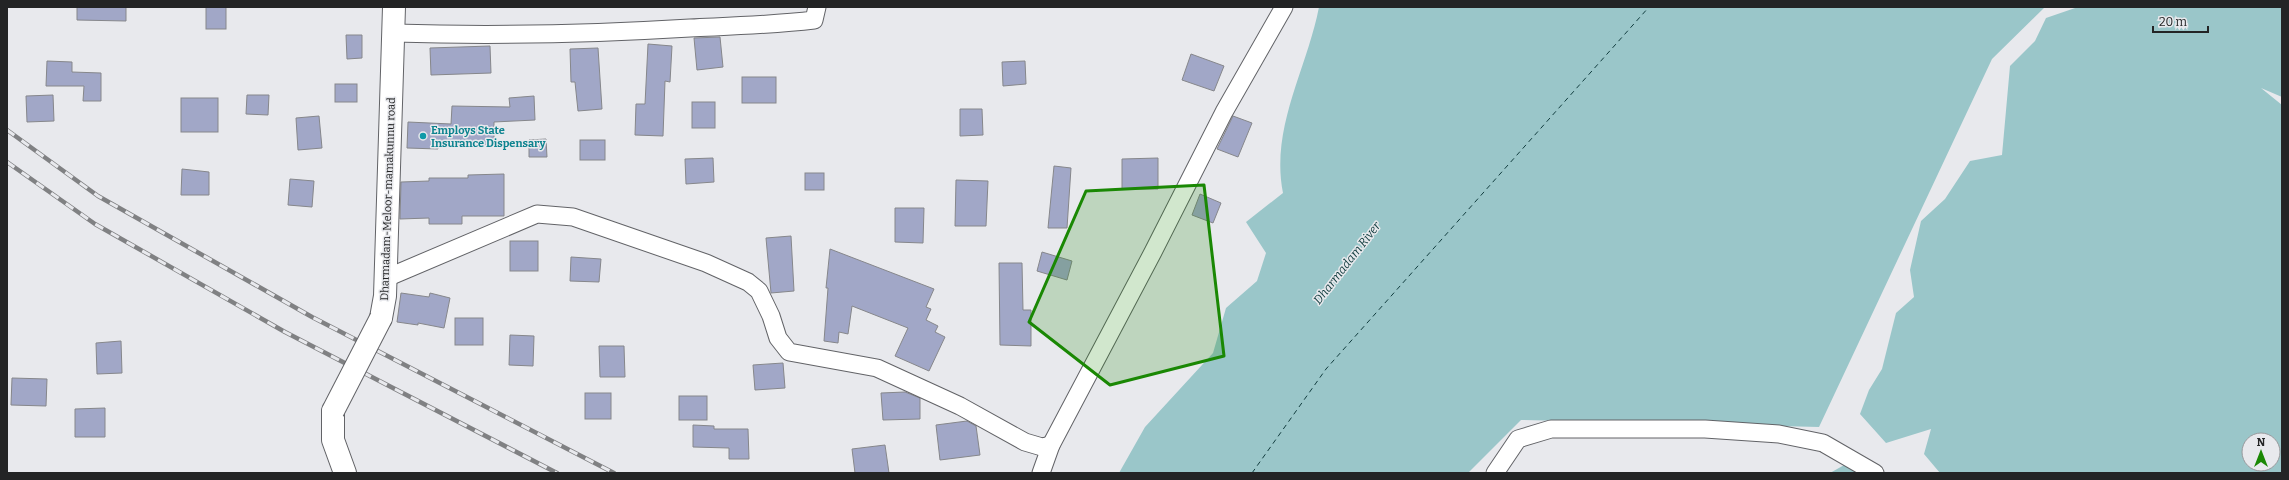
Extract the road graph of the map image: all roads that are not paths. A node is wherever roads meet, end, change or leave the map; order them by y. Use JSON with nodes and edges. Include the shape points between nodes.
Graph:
{"nodes":[{"id":1,"x":394,"y":7,"type":"edge"},
{"id":2,"x":817,"y":7,"type":"edge"},
{"id":3,"x":1284,"y":7,"type":"edge"},
{"id":4,"x":394,"y":33,"type":"junction"},
{"id":5,"x":384,"y":279,"type":"junction"},
{"id":6,"x":1051,"y":445,"type":"junction"},
{"id":7,"x":345,"y":473,"type":"edge"},
{"id":8,"x":1041,"y":473,"type":"edge"},
{"id":9,"x":1495,"y":473,"type":"edge"},
{"id":10,"x":1875,"y":473,"type":"edge"}],
"edges":[{"from":1,"to":4,"type":"main road","name":"Dharmadam-Meloor-mamakunnu road"},
{"from":2,"to":4,"type":"street","via":[[814,20],[767,25],[491,35]]},
{"from":3,"to":6,"type":"street","via":[[1224,112],[1154,252]]},
{"from":4,"to":5,"type":"main road","name":"Dharmadam-Meloor-mamakunnu road"},
{"from":5,"to":6,"type":"street","via":[[537,214],[573,217],[706,263],[748,282],[759,291],[778,338],[789,352],[878,368],[960,406],[1026,442],[1042,447]]},
{"from":5,"to":7,"type":"main road","name":"Dharmadam-Meloor-mamakunnu road","bridge":true,"via":[[385,296],[381,318],[333,411],[333,440]]},
{"from":6,"to":8,"type":"street"},
{"from":9,"to":10,"type":"street","via":[[1518,439],[1551,429],[1705,429],[1778,434],[1823,443]]}]}
